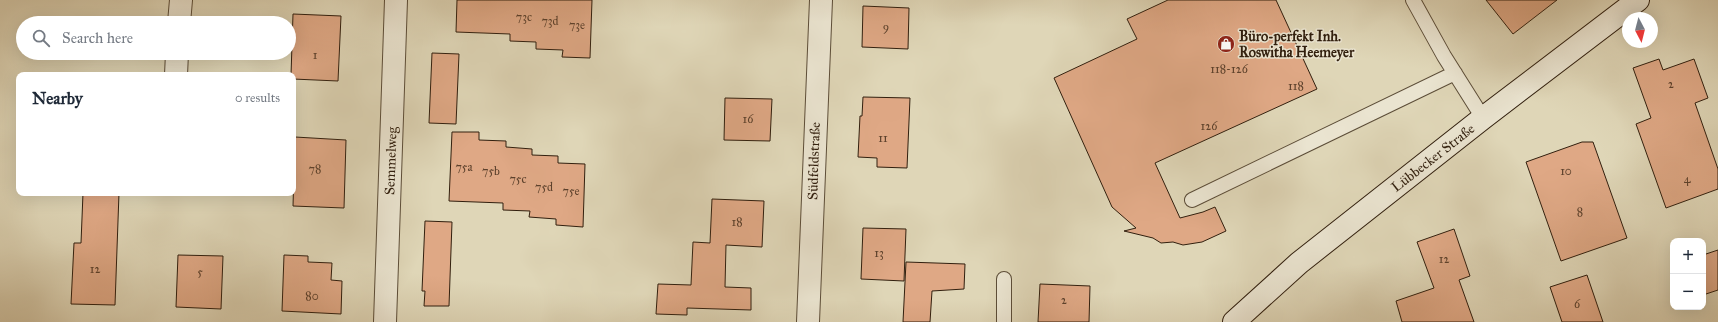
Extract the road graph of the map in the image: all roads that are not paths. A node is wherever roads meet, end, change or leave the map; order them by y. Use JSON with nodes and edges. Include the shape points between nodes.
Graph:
{"nodes":[{"id":1,"x":181,"y":0,"type":"edge"},
{"id":2,"x":396,"y":0,"type":"edge"},
{"id":3,"x":821,"y":0,"type":"edge"},
{"id":4,"x":1412,"y":0,"type":"edge"},
{"id":5,"x":1638,"y":0,"type":"edge"},
{"id":6,"x":180,"y":16,"type":"edge"},
{"id":7,"x":177,"y":60,"type":"edge"},
{"id":8,"x":176,"y":72,"type":"edge"},
{"id":9,"x":1455,"y":73,"type":"junction"},
{"id":10,"x":1483,"y":118,"type":"junction"},
{"id":11,"x":1192,"y":200,"type":"dead end"},
{"id":12,"x":1004,"y":279,"type":"dead end"},
{"id":13,"x":385,"y":322,"type":"edge"},
{"id":14,"x":808,"y":322,"type":"edge"},
{"id":15,"x":1004,"y":322,"type":"edge"},
{"id":16,"x":1234,"y":322,"type":"edge"}],
"edges":[{"from":1,"to":6,"type":"street"},
{"from":2,"to":13,"type":"street","name":"Semmelweg"},
{"from":3,"to":14,"type":"street","name":"Südfeldstraße"},
{"from":4,"to":9,"type":"lane"},
{"from":5,"to":10,"type":"street","name":"Lübbecker Straße"},
{"from":7,"to":8,"type":"street"},
{"from":9,"to":10,"type":"lane"},
{"from":9,"to":11,"type":"lane"},
{"from":10,"to":16,"type":"street","name":"Lübbecker Straße","via":[[1299,263]]},
{"from":12,"to":15,"type":"lane"}]}
